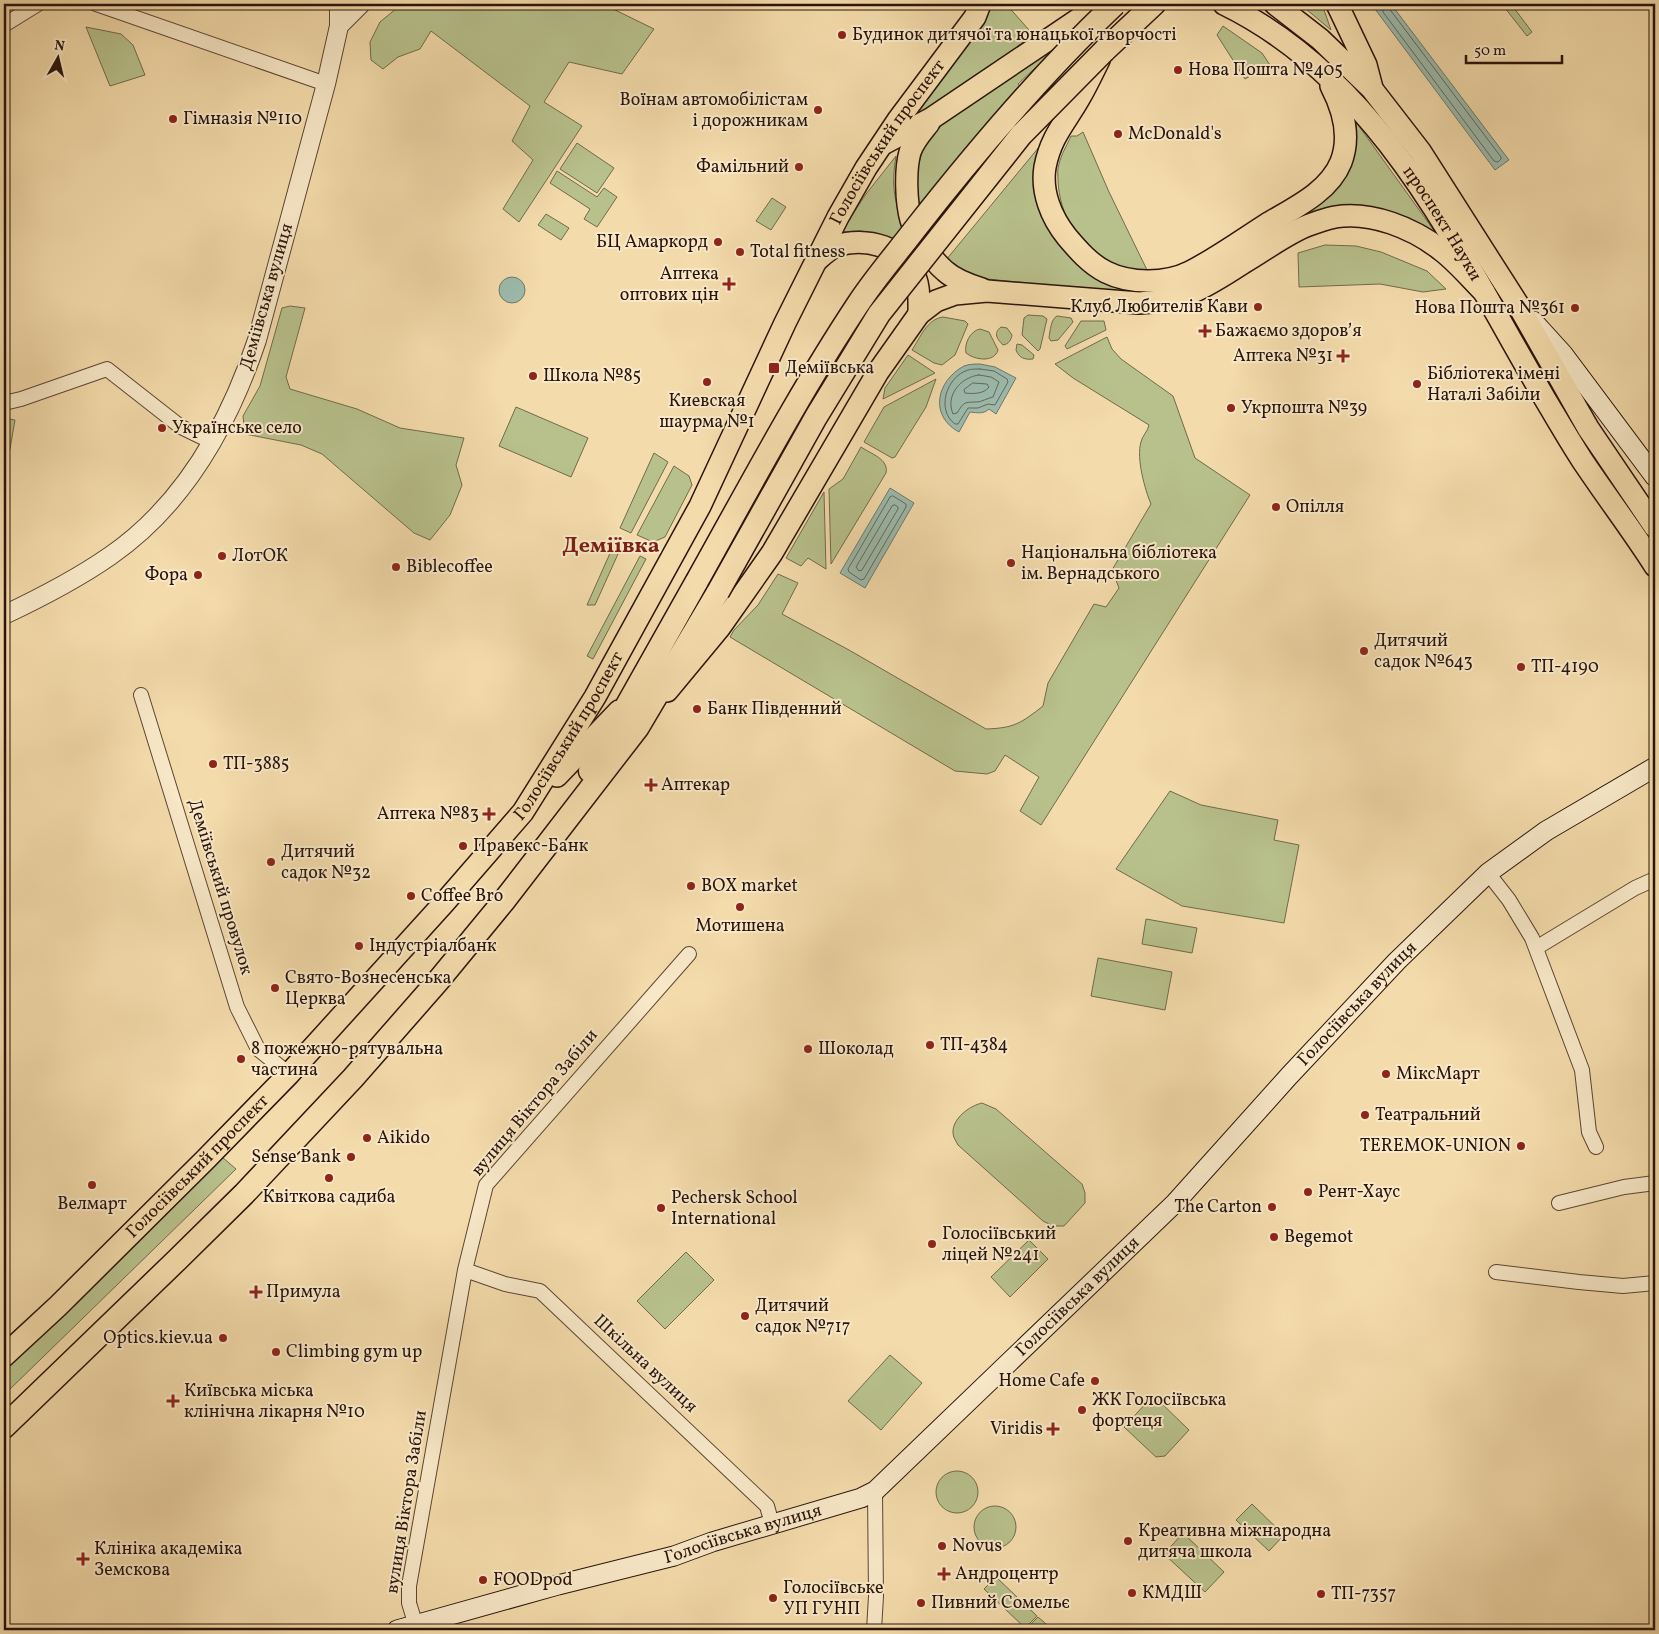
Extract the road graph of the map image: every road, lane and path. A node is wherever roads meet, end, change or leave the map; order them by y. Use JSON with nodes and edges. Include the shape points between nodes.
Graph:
{"nodes":[{"id":1,"x":38,"y":4,"type":"edge"},
{"id":2,"x":96,"y":4,"type":"edge"},
{"id":3,"x":339,"y":4,"type":"edge"},
{"id":4,"x":361,"y":4,"type":"edge"},
{"id":5,"x":980,"y":4,"type":"edge"},
{"id":6,"x":1100,"y":4,"type":"edge"},
{"id":7,"x":1115,"y":4,"type":"edge"},
{"id":8,"x":1154,"y":4,"type":"edge"},
{"id":9,"x":1224,"y":4,"type":"edge"},
{"id":10,"x":1275,"y":4,"type":"edge"},
{"id":11,"x":1336,"y":4,"type":"edge"},
{"id":12,"x":4,"y":25,"type":"edge"},
{"id":13,"x":339,"y":26,"type":"junction"},
{"id":14,"x":1104,"y":51,"type":"junction"},
{"id":15,"x":1324,"y":72,"type":"junction"},
{"id":16,"x":326,"y":84,"type":"junction"},
{"id":17,"x":1372,"y":89,"type":"junction"},
{"id":18,"x":932,"y":118,"type":"junction"},
{"id":19,"x":881,"y":146,"type":"junction"},
{"id":20,"x":814,"y":263,"type":"junction"},
{"id":21,"x":987,"y":291,"type":"junction"},
{"id":22,"x":1484,"y":292,"type":"junction"},
{"id":23,"x":1517,"y":303,"type":"junction"},
{"id":24,"x":919,"y":314,"type":"junction"},
{"id":25,"x":4,"y":403,"type":"edge"},
{"id":26,"x":212,"y":442,"type":"junction"},
{"id":27,"x":1655,"y":477,"type":"edge"},
{"id":28,"x":1655,"y":527,"type":"edge"},
{"id":29,"x":1655,"y":566,"type":"edge"},
{"id":30,"x":4,"y":615,"type":"edge"},
{"id":31,"x":141,"y":695,"type":"dead end"},
{"id":32,"x":632,"y":698,"type":"junction"},
{"id":33,"x":638,"y":727,"type":"junction"},
{"id":34,"x":1653,"y":769,"type":"edge"},
{"id":35,"x":523,"y":812,"type":"junction"},
{"id":36,"x":543,"y":852,"type":"junction"},
{"id":37,"x":1488,"y":873,"type":"junction"},
{"id":38,"x":1655,"y":879,"type":"edge"},
{"id":39,"x":1536,"y":948,"type":"junction"},
{"id":40,"x":689,"y":954,"type":"dead end"},
{"id":41,"x":289,"y":1074,"type":"junction"},
{"id":42,"x":1596,"y":1147,"type":"dead end"},
{"id":43,"x":1655,"y":1183,"type":"edge"},
{"id":44,"x":1558,"y":1203,"type":"dead end"},
{"id":45,"x":465,"y":1270,"type":"junction"},
{"id":46,"x":1496,"y":1272,"type":"dead end"},
{"id":47,"x":1655,"y":1283,"type":"edge"},
{"id":48,"x":4,"y":1356,"type":"edge"},
{"id":49,"x":4,"y":1427,"type":"edge"},
{"id":50,"x":875,"y":1491,"type":"junction"},
{"id":51,"x":772,"y":1524,"type":"junction"},
{"id":52,"x":417,"y":1628,"type":"edge"},
{"id":53,"x":397,"y":1630,"type":"edge"},
{"id":54,"x":874,"y":1630,"type":"edge"}],
"edges":[{"from":1,"to":12,"type":"street"},
{"from":2,"to":16,"type":"street"},
{"from":3,"to":13,"type":"street","name":"Деміївська вулиця"},
{"from":4,"to":13,"type":"street"},
{"from":5,"to":19,"type":"main road","name":"Голосіївський проспект","via":[[975,17]]},
{"from":6,"to":18,"type":"main road"},
{"from":7,"to":32,"type":"highway","name":"Голосіївський проспект","bridge":true,"via":[[1007,115],[859,302],[793,407]]},
{"from":8,"to":14,"type":"highway","name":"Голосіївський проспект"},
{"from":9,"to":15,"type":"main road","name":"проспект Науки","via":[[1283,38]]},
{"from":10,"to":17,"type":"main road","name":"проспект Науки","via":[[1320,39]]},
{"from":11,"to":17,"type":"main road","via":[[1366,65]]},
{"from":13,"to":16,"type":"street","name":"Деміївська вулиця"},
{"from":14,"to":15,"type":"main road","via":[[1051,146],[1044,185],[1049,205],[1061,229],[1082,255],[1106,272],[1128,280],[1168,280],[1189,272],[1322,189],[1340,163],[1345,132],[1343,114]]},
{"from":14,"to":33,"type":"highway","name":"Голосіївський проспект","bridge":true,"via":[[1021,135],[879,314],[816,417]]},
{"from":15,"to":22,"type":"main road","name":"проспект Науки","via":[[1354,102],[1404,164],[1434,207]]},
{"from":16,"to":26,"type":"street","name":"Деміївська вулиця","via":[[257,340],[245,376]]},
{"from":17,"to":23,"type":"main road","name":"проспект Науки","via":[[1420,151]]},
{"from":18,"to":19,"type":"main road"},
{"from":18,"to":21,"type":"main road","via":[[910,152],[908,201],[911,221],[931,257],[946,272]]},
{"from":19,"to":20,"type":"main road","name":"Голосіївський проспект"},
{"from":20,"to":24,"type":"main road","via":[[833,247],[847,243],[889,248],[906,261],[916,278]]},
{"from":20,"to":35,"type":"main road","name":"Голосіївський проспект","via":[[700,506],[595,697]]},
{"from":21,"to":22,"type":"main road","via":[[1156,303],[1202,289],[1307,226],[1335,217],[1355,216],[1400,226],[1424,238],[1442,250]]},
{"from":21,"to":24,"type":"main road","via":[[955,294],[936,301]]},
{"from":22,"to":29,"type":"main road","name":"проспект Науки","via":[[1582,460]]},
{"from":23,"to":27,"type":"main road","name":"проспект Науки","via":[[1563,354]]},
{"from":23,"to":28,"type":"main road","name":"проспект Науки","via":[[1588,428]]},
{"from":24,"to":33,"type":"main road","via":[[878,372],[748,589]]},
{"from":25,"to":26,"type":"street","via":[[107,369],[181,428]]},
{"from":26,"to":30,"type":"street","name":"Деміївська вулиця","via":[[193,474],[167,505],[120,548],[80,576]]},
{"from":31,"to":41,"type":"street","name":"Деміївський провулок","via":[[237,1007],[258,1048]]},
{"from":32,"to":35,"type":"main road"},
{"from":32,"to":36,"type":"highway","name":"Голосіївський проспект"},
{"from":33,"to":36,"type":"highway","name":"Голосіївський проспект"},
{"from":34,"to":37,"type":"main road","name":"Голосіївська вулиця","via":[[1546,831]]},
{"from":35,"to":41,"type":"main road","name":"Голосіївський проспект"},
{"from":36,"to":49,"type":"highway","name":"Голосіївський проспект","via":[[438,981],[319,1114],[244,1194]]},
{"from":37,"to":39,"type":"street","via":[[1509,900]]},
{"from":37,"to":50,"type":"main road","name":"Голосіївська вулиця","via":[[1397,962],[1175,1203]]},
{"from":38,"to":39,"type":"street","via":[[1634,888]]},
{"from":39,"to":42,"type":"street","via":[[1582,1070],[1589,1132]]},
{"from":40,"to":45,"type":"street","name":"вулиця Віктора Забіли","via":[[486,1186]]},
{"from":41,"to":48,"type":"main road","name":"Голосіївський проспект"},
{"from":43,"to":44,"type":"street"},
{"from":45,"to":51,"type":"street","name":"Шкільна вулиця","via":[[505,1284],[540,1291],[767,1506]]},
{"from":45,"to":52,"type":"street","name":"вулиця Віктора Забіли","via":[[409,1586],[409,1603]]},
{"from":46,"to":47,"type":"street","via":[[1623,1286]]},
{"from":50,"to":51,"type":"main road","name":"Голосіївська вулиця"},
{"from":50,"to":54,"type":"street"},
{"from":51,"to":52,"type":"main road","name":"Голосіївська вулиця","via":[[674,1556],[558,1585]]},
{"from":52,"to":53,"type":"main road","name":"Голосіївська вулиця"}]}
